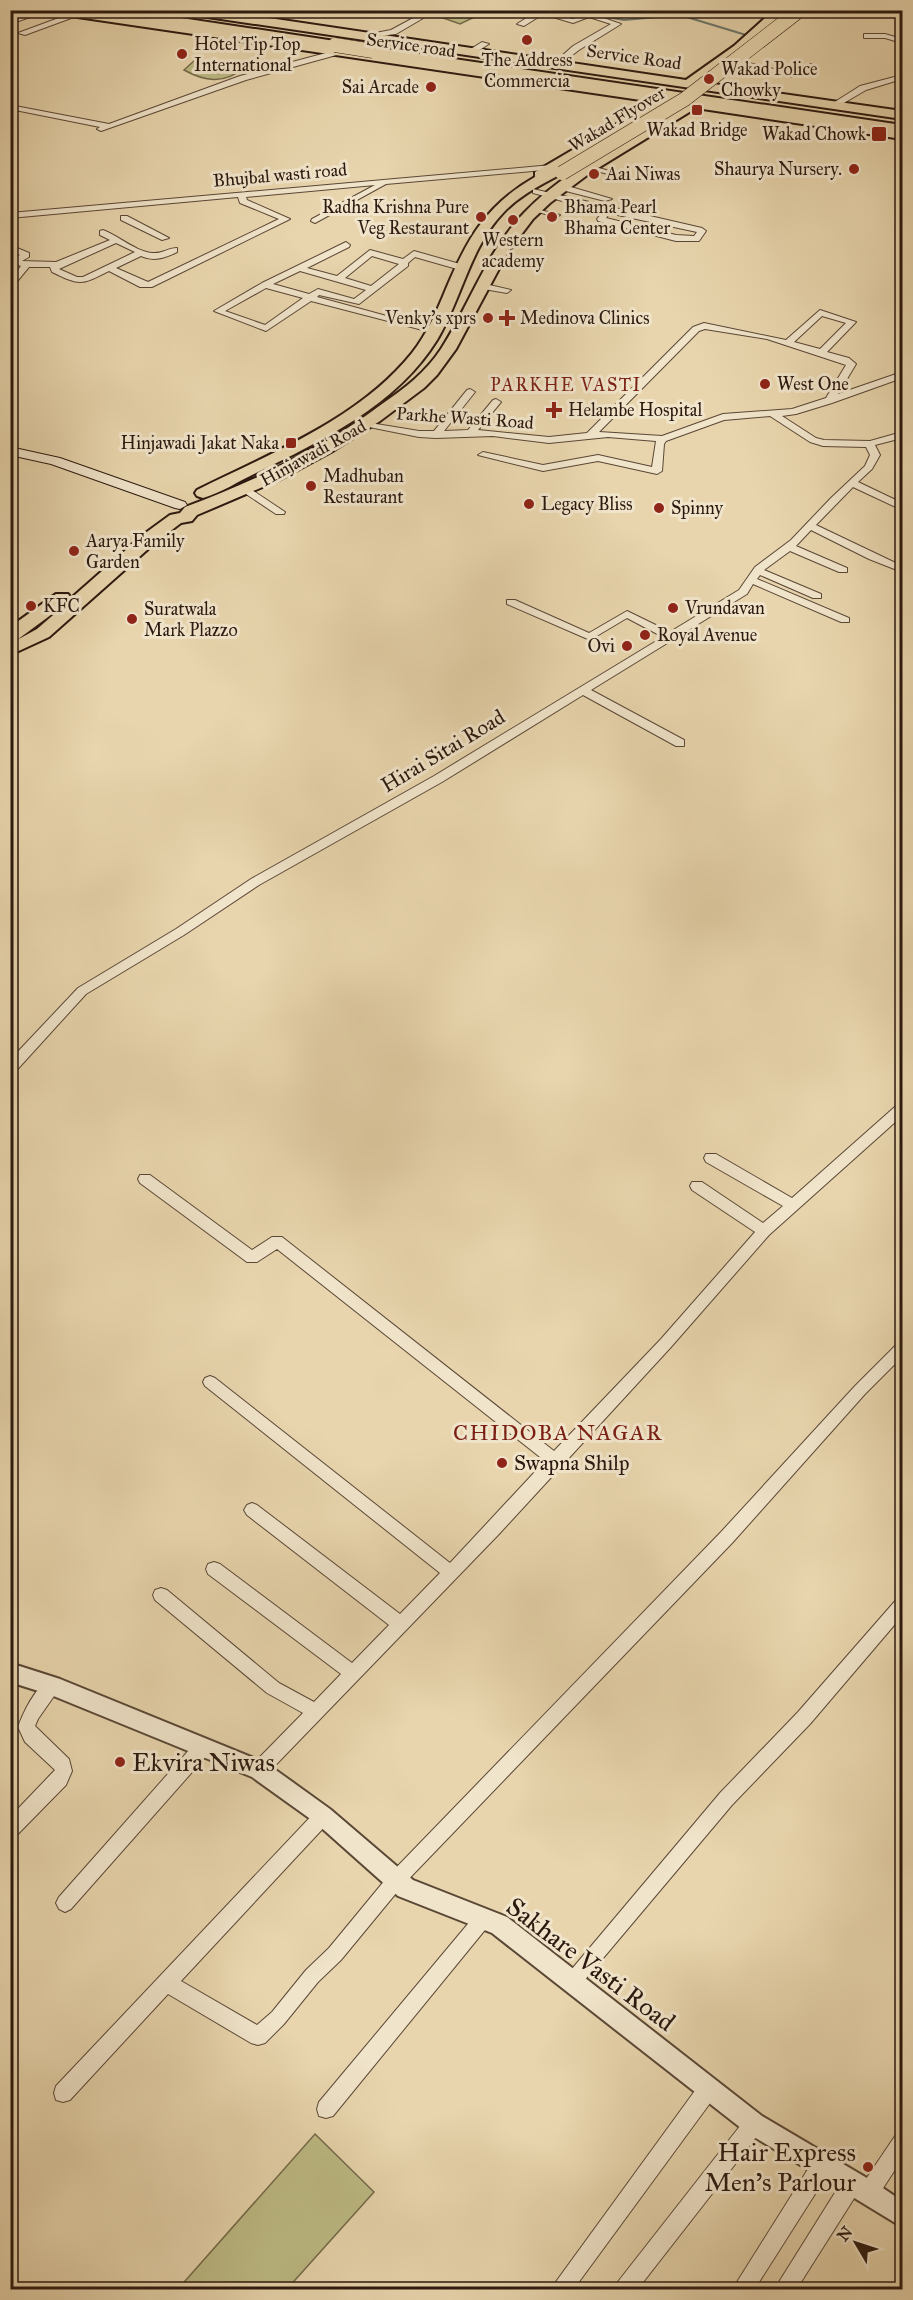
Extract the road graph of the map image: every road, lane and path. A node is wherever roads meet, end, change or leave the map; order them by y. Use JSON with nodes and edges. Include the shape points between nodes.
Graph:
{"nodes":[{"id":1,"x":47,"y":10,"type":"edge"},
{"id":2,"x":57,"y":10,"type":"edge"},
{"id":3,"x":102,"y":10,"type":"edge"},
{"id":4,"x":144,"y":10,"type":"edge"},
{"id":5,"x":187,"y":10,"type":"edge"},
{"id":6,"x":434,"y":10,"type":"edge"},
{"id":7,"x":794,"y":10,"type":"edge"},
{"id":8,"x":800,"y":10,"type":"edge"},
{"id":9,"x":806,"y":10,"type":"edge"},
{"id":10,"x":779,"y":11,"type":"edge"},
{"id":11,"x":78,"y":14,"type":"junction"},
{"id":12,"x":10,"y":22,"type":"edge"},
{"id":13,"x":520,"y":24,"type":"dead end"},
{"id":14,"x":22,"y":33,"type":"dead end"},
{"id":15,"x":362,"y":36,"type":"junction"},
{"id":16,"x":867,"y":36,"type":"dead end"},
{"id":17,"x":903,"y":41,"type":"edge"},
{"id":18,"x":339,"y":43,"type":"junction"},
{"id":19,"x":485,"y":44,"type":"dead end"},
{"id":20,"x":375,"y":48,"type":"junction"},
{"id":21,"x":738,"y":49,"type":"junction"},
{"id":22,"x":470,"y":52,"type":"junction"},
{"id":23,"x":754,"y":53,"type":"junction"},
{"id":24,"x":740,"y":63,"type":"junction"},
{"id":25,"x":558,"y":64,"type":"junction"},
{"id":26,"x":813,"y":66,"type":"dead end"},
{"id":27,"x":903,"y":77,"type":"edge"},
{"id":28,"x":684,"y":86,"type":"junction"},
{"id":29,"x":713,"y":87,"type":"junction"},
{"id":30,"x":648,"y":104,"type":"junction"},
{"id":31,"x":693,"y":105,"type":"junction"},
{"id":32,"x":834,"y":105,"type":"junction"},
{"id":33,"x":10,"y":108,"type":"edge"},
{"id":34,"x":903,"y":115,"type":"edge"},
{"id":35,"x":903,"y":122,"type":"edge"},
{"id":36,"x":903,"y":129,"type":"edge"},
{"id":37,"x":903,"y":135,"type":"edge"},
{"id":38,"x":591,"y":167,"type":"junction"},
{"id":39,"x":620,"y":175,"type":"dead end"},
{"id":40,"x":556,"y":179,"type":"junction"},
{"id":41,"x":387,"y":183,"type":"junction"},
{"id":42,"x":535,"y":187,"type":"junction"},
{"id":43,"x":241,"y":194,"type":"junction"},
{"id":44,"x":608,"y":198,"type":"dead end"},
{"id":45,"x":156,"y":204,"type":"junction"},
{"id":46,"x":535,"y":210,"type":"junction"},
{"id":47,"x":613,"y":212,"type":"junction"},
{"id":48,"x":556,"y":215,"type":"dead end"},
{"id":49,"x":10,"y":216,"type":"edge"},
{"id":50,"x":315,"y":221,"type":"dead end"},
{"id":51,"x":104,"y":233,"type":"dead end"},
{"id":52,"x":165,"y":238,"type":"dead end"},
{"id":53,"x":116,"y":240,"type":"junction"},
{"id":54,"x":508,"y":240,"type":"junction"},
{"id":55,"x":346,"y":245,"type":"dead end"},
{"id":56,"x":10,"y":247,"type":"edge"},
{"id":57,"x":174,"y":250,"type":"dead end"},
{"id":58,"x":145,"y":254,"type":"junction"},
{"id":59,"x":173,"y":262,"type":"junction"},
{"id":60,"x":404,"y":262,"type":"junction"},
{"id":61,"x":13,"y":263,"type":"edge"},
{"id":62,"x":26,"y":265,"type":"junction"},
{"id":63,"x":57,"y":265,"type":"junction"},
{"id":64,"x":298,"y":268,"type":"junction"},
{"id":65,"x":464,"y":268,"type":"junction"},
{"id":66,"x":113,"y":270,"type":"junction"},
{"id":67,"x":338,"y":280,"type":"junction"},
{"id":68,"x":265,"y":285,"type":"junction"},
{"id":69,"x":481,"y":286,"type":"junction"},
{"id":70,"x":10,"y":288,"type":"edge"},
{"id":71,"x":373,"y":290,"type":"junction"},
{"id":72,"x":507,"y":290,"type":"dead end"},
{"id":73,"x":310,"y":298,"type":"junction"},
{"id":74,"x":435,"y":332,"type":"junction"},
{"id":75,"x":789,"y":342,"type":"junction"},
{"id":76,"x":823,"y":351,"type":"junction"},
{"id":77,"x":903,"y":375,"type":"edge"},
{"id":78,"x":395,"y":382,"type":"junction"},
{"id":79,"x":414,"y":387,"type":"junction"},
{"id":80,"x":470,"y":392,"type":"dead end"},
{"id":81,"x":829,"y":401,"type":"junction"},
{"id":82,"x":496,"y":402,"type":"dead end"},
{"id":83,"x":773,"y":414,"type":"junction"},
{"id":84,"x":367,"y":424,"type":"junction"},
{"id":85,"x":472,"y":432,"type":"junction"},
{"id":86,"x":436,"y":435,"type":"junction"},
{"id":87,"x":903,"y":435,"type":"edge"},
{"id":88,"x":663,"y":439,"type":"junction"},
{"id":89,"x":590,"y":445,"type":"junction"},
{"id":90,"x":871,"y":446,"type":"junction"},
{"id":91,"x":10,"y":451,"type":"edge"},
{"id":92,"x":483,"y":455,"type":"dead end"},
{"id":93,"x":10,"y":459,"type":"edge"},
{"id":94,"x":852,"y":483,"type":"junction"},
{"id":95,"x":246,"y":490,"type":"junction"},
{"id":96,"x":903,"y":507,"type":"edge"},
{"id":97,"x":179,"y":512,"type":"junction"},
{"id":98,"x":280,"y":512,"type":"dead end"},
{"id":99,"x":810,"y":526,"type":"junction"},
{"id":100,"x":789,"y":547,"type":"junction"},
{"id":101,"x":903,"y":569,"type":"edge"},
{"id":102,"x":843,"y":570,"type":"dead end"},
{"id":103,"x":755,"y":576,"type":"junction"},
{"id":104,"x":817,"y":596,"type":"dead end"},
{"id":105,"x":511,"y":602,"type":"dead end"},
{"id":106,"x":845,"y":620,"type":"dead end"},
{"id":107,"x":10,"y":636,"type":"edge"},
{"id":108,"x":672,"y":637,"type":"junction"},
{"id":109,"x":10,"y":650,"type":"edge"},
{"id":110,"x":582,"y":690,"type":"junction"},
{"id":111,"x":680,"y":743,"type":"dead end"},
{"id":112,"x":10,"y":1069,"type":"edge"},
{"id":113,"x":903,"y":1109,"type":"edge"},
{"id":114,"x":711,"y":1158,"type":"dead end"},
{"id":115,"x":145,"y":1179,"type":"dead end"},
{"id":116,"x":697,"y":1186,"type":"dead end"},
{"id":117,"x":794,"y":1206,"type":"junction"},
{"id":118,"x":764,"y":1231,"type":"junction"},
{"id":119,"x":903,"y":1348,"type":"edge"},
{"id":120,"x":210,"y":1382,"type":"dead end"},
{"id":121,"x":555,"y":1460,"type":"junction"},
{"id":122,"x":252,"y":1509,"type":"dead end"},
{"id":123,"x":214,"y":1569,"type":"dead end"},
{"id":124,"x":450,"y":1572,"type":"junction"},
{"id":125,"x":161,"y":1595,"type":"dead end"},
{"id":126,"x":903,"y":1605,"type":"edge"},
{"id":127,"x":400,"y":1623,"type":"junction"},
{"id":128,"x":10,"y":1672,"type":"edge"},
{"id":129,"x":352,"y":1672,"type":"junction"},
{"id":130,"x":53,"y":1686,"type":"junction"},
{"id":131,"x":314,"y":1712,"type":"junction"},
{"id":132,"x":203,"y":1747,"type":"junction"},
{"id":133,"x":260,"y":1770,"type":"junction"},
{"id":134,"x":322,"y":1816,"type":"junction"},
{"id":135,"x":10,"y":1830,"type":"edge"},
{"id":136,"x":396,"y":1880,"type":"junction"},
{"id":137,"x":65,"y":1903,"type":"dead end"},
{"id":138,"x":483,"y":1919,"type":"junction"},
{"id":139,"x":572,"y":1982,"type":"junction"},
{"id":140,"x":167,"y":1983,"type":"junction"},
{"id":141,"x":709,"y":2088,"type":"junction"},
{"id":142,"x":63,"y":2093,"type":"dead end"},
{"id":143,"x":326,"y":2109,"type":"dead end"},
{"id":144,"x":754,"y":2124,"type":"junction"},
{"id":145,"x":903,"y":2143,"type":"edge"},
{"id":146,"x":822,"y":2165,"type":"junction"},
{"id":147,"x":861,"y":2187,"type":"junction"},
{"id":148,"x":903,"y":2215,"type":"edge"},
{"id":149,"x":560,"y":2289,"type":"edge"},
{"id":150,"x":624,"y":2289,"type":"edge"},
{"id":151,"x":742,"y":2289,"type":"edge"},
{"id":152,"x":784,"y":2289,"type":"edge"}],
"edges":[{"from":1,"to":12,"type":"street"},
{"from":2,"to":11,"type":"main road"},
{"from":3,"to":18,"type":"main road"},
{"from":4,"to":18,"type":"main road"},
{"from":5,"to":18,"type":"main road"},
{"from":6,"to":15,"type":"street","via":[[393,32]]},
{"from":7,"to":40,"type":"main road","name":"Wakad Flyover","bridge":true,"via":[[746,51],[677,100]]},
{"from":8,"to":40,"type":"main road","name":"Wakad Flyover","bridge":true,"via":[[685,99]]},
{"from":9,"to":23,"type":"main road"},
{"from":10,"to":21,"type":"main road"},
{"from":11,"to":14,"type":"street"},
{"from":11,"to":18,"type":"main road"},
{"from":13,"to":25,"type":"street","via":[[542,12],[573,21],[589,15],[617,23]]},
{"from":15,"to":18,"type":"main road","name":"Service Road"},
{"from":15,"to":18,"type":"main road","via":[[346,51]]},
{"from":15,"to":22,"type":"main road","name":"Service Road"},
{"from":16,"to":17,"type":"street"},
{"from":18,"to":20,"type":"main road","bridge":true},
{"from":18,"to":30,"type":"main road","name":"Service road"},
{"from":18,"to":33,"type":"street","via":[[105,128]]},
{"from":19,"to":22,"type":"street"},
{"from":20,"to":28,"type":"main road"},
{"from":20,"to":36,"type":"main road"},
{"from":21,"to":23,"type":"main road"},
{"from":21,"to":28,"type":"main road"},
{"from":22,"to":25,"type":"main road","name":"Service Road"},
{"from":23,"to":24,"type":"main road"},
{"from":24,"to":26,"type":"street","via":[[792,75]]},
{"from":24,"to":29,"type":"main road","via":[[715,81]]},
{"from":25,"to":28,"type":"main road","name":"Service Road"},
{"from":27,"to":32,"type":"street","via":[[862,88]]},
{"from":28,"to":29,"type":"main road"},
{"from":28,"to":35,"type":"main road"},
{"from":29,"to":32,"type":"main road"},
{"from":30,"to":31,"type":"main road","name":"Service road","via":[[665,101]]},
{"from":30,"to":40,"type":"main road"},
{"from":31,"to":37,"type":"main road","name":"Service road"},
{"from":31,"to":38,"type":"main road"},
{"from":32,"to":34,"type":"main road"},
{"from":38,"to":39,"type":"street"},
{"from":38,"to":40,"type":"main road"},
{"from":40,"to":41,"type":"street","name":"Bhujbal wasti road"},
{"from":40,"to":42,"type":"main road","name":"Wakad Flyover"},
{"from":40,"to":42,"type":"street"},
{"from":40,"to":44,"type":"street"},
{"from":40,"to":46,"type":"main road","name":"Hinjawadi Road"},
{"from":40,"to":47,"type":"street"},
{"from":41,"to":43,"type":"street","name":"Bhujbal wasti road"},
{"from":41,"to":50,"type":"street"},
{"from":42,"to":54,"type":"main road","via":[[500,224],[499,229]]},
{"from":42,"to":65,"type":"main road","name":"Hinjawadi Road","via":[[498,210],[480,233]]},
{"from":43,"to":45,"type":"street","name":"Bhujbal wasti road"},
{"from":43,"to":59,"type":"street","via":[[243,201],[286,219]]},
{"from":45,"to":49,"type":"street","name":"Bhujbal wasti road"},
{"from":45,"to":52,"type":"street","via":[[124,218]]},
{"from":46,"to":48,"type":"street"},
{"from":46,"to":54,"type":"main road","name":"Hinjawadi Road"},
{"from":47,"to":47,"type":"street","via":[[601,219],[676,238],[696,239],[702,231]]},
{"from":51,"to":53,"type":"street"},
{"from":53,"to":58,"type":"street"},
{"from":53,"to":63,"type":"street"},
{"from":54,"to":69,"type":"main road","name":"Hinjawadi Road"},
{"from":55,"to":64,"type":"street"},
{"from":56,"to":61,"type":"street","via":[[26,255]]},
{"from":57,"to":59,"type":"street"},
{"from":58,"to":59,"type":"street"},
{"from":58,"to":66,"type":"street"},
{"from":59,"to":66,"type":"street","via":[[149,285]]},
{"from":60,"to":65,"type":"street","via":[[414,254]]},
{"from":60,"to":67,"type":"street","via":[[370,253]]},
{"from":60,"to":71,"type":"street"},
{"from":61,"to":62,"type":"street"},
{"from":62,"to":63,"type":"street"},
{"from":62,"to":70,"type":"street"},
{"from":63,"to":66,"type":"street","via":[[55,270],[80,281]]},
{"from":64,"to":67,"type":"street"},
{"from":64,"to":68,"type":"street"},
{"from":65,"to":74,"type":"main road","name":"Hinjawadi Road"},
{"from":67,"to":71,"type":"street"},
{"from":68,"to":73,"type":"street"},
{"from":68,"to":73,"type":"street","via":[[218,311],[266,328]]},
{"from":69,"to":72,"type":"street"},
{"from":69,"to":79,"type":"main road","name":"Hinjawadi Road","via":[[436,367]]},
{"from":71,"to":73,"type":"street","via":[[357,302],[318,292]]},
{"from":73,"to":74,"type":"street"},
{"from":74,"to":78,"type":"main road","name":"Hinjawadi Road"},
{"from":75,"to":76,"type":"street"},
{"from":75,"to":76,"type":"street","via":[[820,313],[852,322]]},
{"from":75,"to":89,"type":"street","via":[[710,326],[696,330]]},
{"from":76,"to":81,"type":"street","via":[[851,363]]},
{"from":77,"to":81,"type":"street","name":"Parkhe Wasti Road"},
{"from":78,"to":79,"type":"main road"},
{"from":78,"to":97,"type":"main road","name":"Hinjawadi Road","via":[[326,430]]},
{"from":79,"to":84,"type":"main road","name":"Hinjawadi Road"},
{"from":80,"to":86,"type":"street"},
{"from":81,"to":83,"type":"street","name":"Parkhe Wasti Road"},
{"from":82,"to":85,"type":"street"},
{"from":83,"to":88,"type":"street","name":"Parkhe Wasti Road","via":[[723,417]]},
{"from":83,"to":90,"type":"street","via":[[813,440]]},
{"from":84,"to":86,"type":"street","name":"Parkhe Wasti Road"},
{"from":84,"to":95,"type":"main road","name":"Hinjawadi Road"},
{"from":85,"to":86,"type":"street","name":"Parkhe Wasti Road"},
{"from":85,"to":89,"type":"street","name":"Parkhe Wasti Road"},
{"from":87,"to":90,"type":"street"},
{"from":88,"to":89,"type":"street","name":"Parkhe Wasti Road","via":[[608,434]]},
{"from":88,"to":89,"type":"street","via":[[659,444],[657,471]]},
{"from":89,"to":92,"type":"street","via":[[543,468]]},
{"from":90,"to":94,"type":"street","name":"Hirai Sitai Road","via":[[875,455],[869,467]]},
{"from":91,"to":97,"type":"main road","via":[[55,461]]},
{"from":93,"to":97,"type":"main road"},
{"from":94,"to":96,"type":"street"},
{"from":94,"to":99,"type":"street","name":"Hirai Sitai Road"},
{"from":95,"to":97,"type":"main road","name":"Hinjawadi Road"},
{"from":95,"to":98,"type":"street"},
{"from":97,"to":107,"type":"main road","via":[[132,538],[59,601]]},
{"from":97,"to":109,"type":"main road","name":"Hinjawadi Road","via":[[43,633]]},
{"from":99,"to":100,"type":"street","name":"Hirai Sitai Road"},
{"from":99,"to":101,"type":"street"},
{"from":100,"to":102,"type":"street"},
{"from":100,"to":103,"type":"street","name":"Hirai Sitai Road"},
{"from":103,"to":104,"type":"street"},
{"from":103,"to":106,"type":"street"},
{"from":103,"to":108,"type":"street","name":"Hirai Sitai Road","via":[[729,603]]},
{"from":105,"to":108,"type":"street","via":[[590,637],[627,614]]},
{"from":108,"to":110,"type":"street","name":"Hirai Sitai Road"},
{"from":110,"to":111,"type":"street"},
{"from":110,"to":112,"type":"street","name":"Hirai Sitai Road","via":[[408,796],[255,882],[82,991]]},
{"from":113,"to":117,"type":"street"},
{"from":114,"to":117,"type":"street"},
{"from":115,"to":121,"type":"street","via":[[252,1258],[277,1241]]},
{"from":116,"to":118,"type":"street"},
{"from":117,"to":118,"type":"street"},
{"from":118,"to":121,"type":"street","via":[[666,1343]]},
{"from":119,"to":136,"type":"street","via":[[860,1390],[727,1538]]},
{"from":120,"to":124,"type":"street"},
{"from":121,"to":124,"type":"street"},
{"from":122,"to":127,"type":"street"},
{"from":123,"to":129,"type":"street"},
{"from":124,"to":127,"type":"street"},
{"from":125,"to":131,"type":"street","via":[[273,1688]]},
{"from":126,"to":139,"type":"street","via":[[726,1799]]},
{"from":127,"to":129,"type":"street"},
{"from":128,"to":130,"type":"street","name":"Sakhare Vasti Road"},
{"from":129,"to":131,"type":"street"},
{"from":130,"to":132,"type":"street","name":"Sakhare Vasti Road"},
{"from":130,"to":135,"type":"street","via":[[26,1727],[63,1765],[64,1771]]},
{"from":131,"to":133,"type":"street"},
{"from":132,"to":133,"type":"street","name":"Sakhare Vasti Road"},
{"from":132,"to":137,"type":"street"},
{"from":133,"to":134,"type":"street","name":"Sakhare Vasti Road"},
{"from":134,"to":136,"type":"street","name":"Sakhare Vasti Road"},
{"from":134,"to":140,"type":"street"},
{"from":136,"to":138,"type":"street","name":"Sakhare Vasti Road","via":[[406,1888]]},
{"from":136,"to":140,"type":"street","via":[[335,1954],[258,2036]]},
{"from":138,"to":139,"type":"street","name":"Sakhare Vasti Road","via":[[499,1925]]},
{"from":138,"to":143,"type":"street"},
{"from":139,"to":141,"type":"street","name":"Sakhare Vasti Road"},
{"from":140,"to":142,"type":"street"},
{"from":141,"to":144,"type":"street","name":"Sakhare Vasti Road"},
{"from":141,"to":149,"type":"street"},
{"from":144,"to":146,"type":"street","name":"Sakhare Vasti Road"},
{"from":144,"to":150,"type":"street"},
{"from":145,"to":147,"type":"street"},
{"from":146,"to":147,"type":"street","name":"Sakhare Vasti Road"},
{"from":146,"to":151,"type":"street"},
{"from":147,"to":148,"type":"street","name":"Sakhare Vasti Road"},
{"from":147,"to":152,"type":"street"}]}
